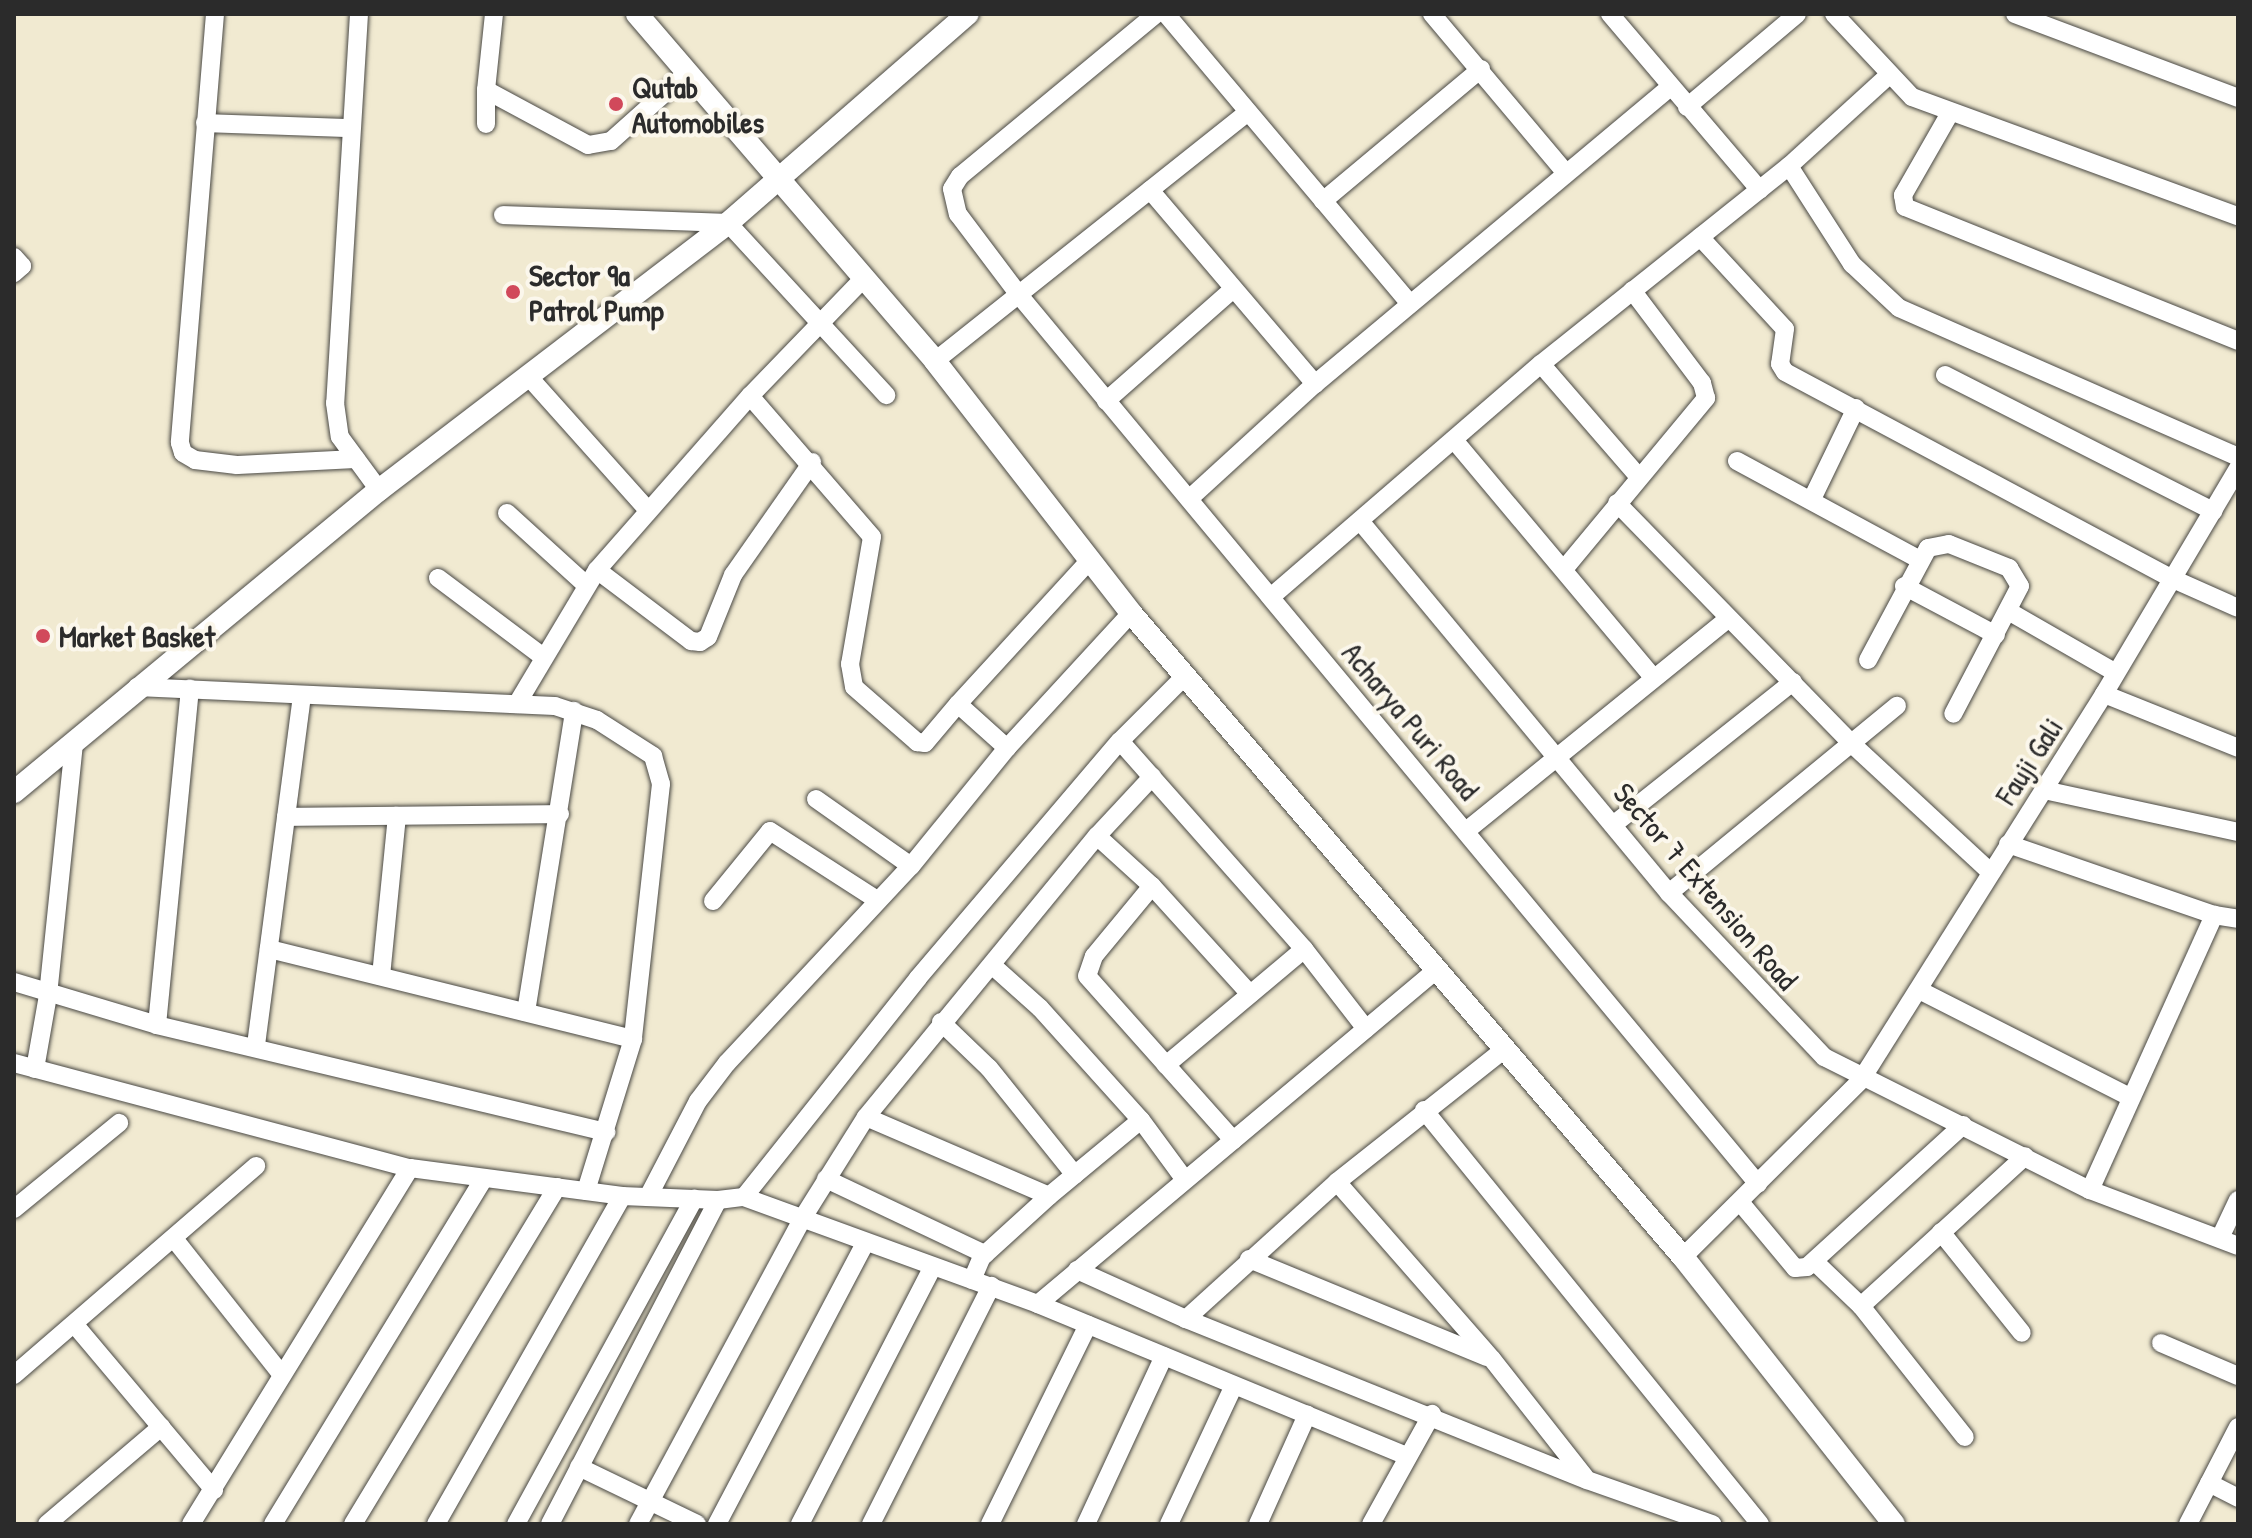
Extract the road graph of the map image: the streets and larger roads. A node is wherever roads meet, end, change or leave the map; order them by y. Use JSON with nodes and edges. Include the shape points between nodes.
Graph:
{"nodes":[{"id":1,"x":215,"y":14,"type":"edge"},
{"id":2,"x":359,"y":14,"type":"edge"},
{"id":3,"x":494,"y":14,"type":"edge"},
{"id":4,"x":637,"y":14,"type":"edge"},
{"id":5,"x":968,"y":14,"type":"edge"},
{"id":6,"x":1156,"y":14,"type":"edge"},
{"id":7,"x":1166,"y":14,"type":"edge"},
{"id":8,"x":1432,"y":14,"type":"edge"},
{"id":9,"x":1610,"y":14,"type":"edge"},
{"id":10,"x":1797,"y":14,"type":"edge"},
{"id":11,"x":1834,"y":14,"type":"edge"},
{"id":12,"x":2015,"y":14,"type":"edge"},
{"id":13,"x":1481,"y":69,"type":"junction"},
{"id":14,"x":687,"y":73,"type":"junction"},
{"id":15,"x":1888,"y":76,"type":"junction"},
{"id":16,"x":1670,"y":87,"type":"junction"},
{"id":17,"x":486,"y":90,"type":"junction"},
{"id":18,"x":2238,"y":98,"type":"edge"},
{"id":19,"x":1687,"y":107,"type":"junction"},
{"id":20,"x":1248,"y":112,"type":"junction"},
{"id":21,"x":1950,"y":113,"type":"junction"},
{"id":22,"x":205,"y":123,"type":"junction"},
{"id":23,"x":486,"y":124,"type":"dead end"},
{"id":24,"x":351,"y":128,"type":"junction"},
{"id":25,"x":1789,"y":166,"type":"junction"},
{"id":26,"x":1566,"y":173,"type":"junction"},
{"id":27,"x":779,"y":176,"type":"junction"},
{"id":28,"x":1150,"y":190,"type":"junction"},
{"id":29,"x":1760,"y":190,"type":"junction"},
{"id":30,"x":1323,"y":201,"type":"junction"},
{"id":31,"x":503,"y":215,"type":"dead end"},
{"id":32,"x":2238,"y":216,"type":"edge"},
{"id":33,"x":728,"y":223,"type":"junction"},
{"id":34,"x":1700,"y":237,"type":"junction"},
{"id":35,"x":14,"y":257,"type":"edge"},
{"id":36,"x":14,"y":273,"type":"edge"},
{"id":37,"x":864,"y":278,"type":"junction"},
{"id":38,"x":1232,"y":290,"type":"junction"},
{"id":39,"x":1632,"y":290,"type":"junction"},
{"id":40,"x":1019,"y":295,"type":"junction"},
{"id":41,"x":1410,"y":304,"type":"junction"},
{"id":42,"x":820,"y":325,"type":"junction"},
{"id":43,"x":2238,"y":341,"type":"edge"},
{"id":44,"x":935,"y":361,"type":"junction"},
{"id":45,"x":1541,"y":364,"type":"junction"},
{"id":46,"x":1945,"y":375,"type":"dead end"},
{"id":47,"x":528,"y":376,"type":"junction"},
{"id":48,"x":1315,"y":384,"type":"junction"},
{"id":49,"x":886,"y":395,"type":"dead end"},
{"id":50,"x":750,"y":396,"type":"junction"},
{"id":51,"x":1106,"y":401,"type":"junction"},
{"id":52,"x":1856,"y":408,"type":"junction"},
{"id":53,"x":1454,"y":440,"type":"junction"},
{"id":54,"x":2238,"y":457,"type":"edge"},
{"id":55,"x":356,"y":459,"type":"junction"},
{"id":56,"x":1737,"y":461,"type":"dead end"},
{"id":57,"x":812,"y":462,"type":"junction"},
{"id":58,"x":2238,"y":468,"type":"edge"},
{"id":59,"x":1639,"y":477,"type":"junction"},
{"id":60,"x":2233,"y":487,"type":"edge"},
{"id":61,"x":379,"y":490,"type":"junction"},
{"id":62,"x":1190,"y":498,"type":"junction"},
{"id":63,"x":1812,"y":499,"type":"junction"},
{"id":64,"x":1617,"y":503,"type":"junction"},
{"id":65,"x":648,"y":510,"type":"junction"},
{"id":66,"x":2213,"y":511,"type":"junction"},
{"id":67,"x":507,"y":513,"type":"dead end"},
{"id":68,"x":1360,"y":521,"type":"junction"},
{"id":69,"x":1090,"y":560,"type":"junction"},
{"id":70,"x":1920,"y":560,"type":"junction"},
{"id":71,"x":1565,"y":568,"type":"junction"},
{"id":72,"x":438,"y":578,"type":"dead end"},
{"id":73,"x":592,"y":578,"type":"junction"},
{"id":74,"x":2173,"y":579,"type":"junction"},
{"id":75,"x":1904,"y":586,"type":"junction"},
{"id":76,"x":1272,"y":596,"type":"junction"},
{"id":77,"x":2238,"y":608,"type":"edge"},
{"id":78,"x":2010,"y":612,"type":"junction"},
{"id":79,"x":1131,"y":613,"type":"junction"},
{"id":80,"x":1729,"y":618,"type":"junction"},
{"id":81,"x":1996,"y":635,"type":"junction"},
{"id":82,"x":542,"y":656,"type":"junction"},
{"id":83,"x":1868,"y":660,"type":"dead end"},
{"id":84,"x":2116,"y":673,"type":"junction"},
{"id":85,"x":1185,"y":676,"type":"junction"},
{"id":86,"x":1653,"y":677,"type":"junction"},
{"id":87,"x":1793,"y":682,"type":"junction"},
{"id":88,"x":137,"y":687,"type":"junction"},
{"id":89,"x":190,"y":689,"type":"junction"},
{"id":90,"x":2104,"y":694,"type":"junction"},
{"id":91,"x":302,"y":696,"type":"junction"},
{"id":92,"x":517,"y":704,"type":"junction"},
{"id":93,"x":958,"y":704,"type":"junction"},
{"id":94,"x":1897,"y":706,"type":"dead end"},
{"id":95,"x":574,"y":711,"type":"junction"},
{"id":96,"x":1953,"y":714,"type":"dead end"},
{"id":97,"x":1120,"y":741,"type":"junction"},
{"id":98,"x":1852,"y":744,"type":"junction"},
{"id":99,"x":74,"y":745,"type":"junction"},
{"id":100,"x":1007,"y":748,"type":"junction"},
{"id":101,"x":2238,"y":748,"type":"edge"},
{"id":102,"x":1557,"y":756,"type":"junction"},
{"id":103,"x":1152,"y":777,"type":"junction"},
{"id":104,"x":2044,"y":790,"type":"junction"},
{"id":105,"x":14,"y":792,"type":"edge"},
{"id":106,"x":816,"y":799,"type":"dead end"},
{"id":107,"x":560,"y":814,"type":"junction"},
{"id":108,"x":397,"y":816,"type":"junction"},
{"id":109,"x":286,"y":817,"type":"junction"},
{"id":110,"x":1613,"y":825,"type":"junction"},
{"id":111,"x":1466,"y":831,"type":"junction"},
{"id":112,"x":2238,"y":832,"type":"edge"},
{"id":113,"x":1097,"y":836,"type":"junction"},
{"id":114,"x":2008,"y":844,"type":"junction"},
{"id":115,"x":911,"y":866,"type":"junction"},
{"id":116,"x":1989,"y":871,"type":"junction"},
{"id":117,"x":1152,"y":886,"type":"junction"},
{"id":118,"x":1669,"y":893,"type":"junction"},
{"id":119,"x":877,"y":900,"type":"junction"},
{"id":120,"x":713,"y":901,"type":"dead end"},
{"id":121,"x":2214,"y":915,"type":"junction"},
{"id":122,"x":2238,"y":919,"type":"edge"},
{"id":123,"x":269,"y":949,"type":"junction"},
{"id":124,"x":1304,"y":949,"type":"junction"},
{"id":125,"x":993,"y":966,"type":"junction"},
{"id":126,"x":1435,"y":971,"type":"junction"},
{"id":127,"x":381,"y":976,"type":"junction"},
{"id":128,"x":14,"y":982,"type":"edge"},
{"id":129,"x":1919,"y":990,"type":"junction"},
{"id":130,"x":1250,"y":994,"type":"junction"},
{"id":131,"x":48,"y":995,"type":"junction"},
{"id":132,"x":526,"y":1012,"type":"junction"},
{"id":133,"x":941,"y":1022,"type":"junction"},
{"id":134,"x":157,"y":1025,"type":"junction"},
{"id":135,"x":1366,"y":1029,"type":"junction"},
{"id":136,"x":633,"y":1039,"type":"junction"},
{"id":137,"x":256,"y":1045,"type":"junction"},
{"id":138,"x":1506,"y":1048,"type":"junction"},
{"id":139,"x":14,"y":1063,"type":"edge"},
{"id":140,"x":1166,"y":1065,"type":"junction"},
{"id":141,"x":35,"y":1069,"type":"junction"},
{"id":142,"x":1861,"y":1080,"type":"junction"},
{"id":143,"x":2130,"y":1097,"type":"junction"},
{"id":144,"x":1424,"y":1110,"type":"junction"},
{"id":145,"x":866,"y":1117,"type":"junction"},
{"id":146,"x":1141,"y":1120,"type":"junction"},
{"id":147,"x":119,"y":1123,"type":"dead end"},
{"id":148,"x":1963,"y":1125,"type":"junction"},
{"id":149,"x":606,"y":1132,"type":"junction"},
{"id":150,"x":1233,"y":1140,"type":"junction"},
{"id":151,"x":2025,"y":1156,"type":"junction"},
{"id":152,"x":256,"y":1166,"type":"dead end"},
{"id":153,"x":410,"y":1168,"type":"junction"},
{"id":154,"x":1075,"y":1175,"type":"junction"},
{"id":155,"x":484,"y":1178,"type":"junction"},
{"id":156,"x":826,"y":1179,"type":"junction"},
{"id":157,"x":1185,"y":1180,"type":"junction"},
{"id":158,"x":1337,"y":1182,"type":"junction"},
{"id":159,"x":1758,"y":1184,"type":"junction"},
{"id":160,"x":557,"y":1187,"type":"junction"},
{"id":161,"x":2090,"y":1190,"type":"junction"},
{"id":162,"x":586,"y":1191,"type":"junction"},
{"id":163,"x":622,"y":1196,"type":"junction"},
{"id":164,"x":1049,"y":1196,"type":"junction"},
{"id":165,"x":648,"y":1197,"type":"junction"},
{"id":166,"x":744,"y":1197,"type":"junction"},
{"id":167,"x":694,"y":1199,"type":"junction"},
{"id":168,"x":718,"y":1200,"type":"junction"},
{"id":169,"x":2238,"y":1200,"type":"edge"},
{"id":170,"x":1740,"y":1202,"type":"junction"},
{"id":171,"x":14,"y":1209,"type":"edge"},
{"id":172,"x":802,"y":1219,"type":"junction"},
{"id":173,"x":1941,"y":1232,"type":"junction"},
{"id":174,"x":2220,"y":1238,"type":"junction"},
{"id":175,"x":175,"y":1240,"type":"junction"},
{"id":176,"x":865,"y":1243,"type":"junction"},
{"id":177,"x":2238,"y":1246,"type":"edge"},
{"id":178,"x":985,"y":1254,"type":"junction"},
{"id":179,"x":1683,"y":1257,"type":"junction"},
{"id":180,"x":1249,"y":1259,"type":"junction"},
{"id":181,"x":1815,"y":1262,"type":"junction"},
{"id":182,"x":932,"y":1268,"type":"junction"},
{"id":183,"x":1077,"y":1270,"type":"junction"},
{"id":184,"x":972,"y":1280,"type":"junction"},
{"id":185,"x":991,"y":1286,"type":"junction"},
{"id":186,"x":1038,"y":1304,"type":"junction"},
{"id":187,"x":1861,"y":1306,"type":"junction"},
{"id":188,"x":1186,"y":1319,"type":"junction"},
{"id":189,"x":75,"y":1325,"type":"junction"},
{"id":190,"x":1088,"y":1325,"type":"junction"},
{"id":191,"x":2022,"y":1333,"type":"dead end"},
{"id":192,"x":2161,"y":1343,"type":"dead end"},
{"id":193,"x":1164,"y":1356,"type":"junction"},
{"id":194,"x":1492,"y":1359,"type":"junction"},
{"id":195,"x":14,"y":1375,"type":"edge"},
{"id":196,"x":282,"y":1375,"type":"junction"},
{"id":197,"x":2238,"y":1376,"type":"edge"},
{"id":198,"x":1234,"y":1385,"type":"junction"},
{"id":199,"x":1432,"y":1414,"type":"junction"},
{"id":200,"x":1307,"y":1415,"type":"junction"},
{"id":201,"x":161,"y":1427,"type":"junction"},
{"id":202,"x":2238,"y":1427,"type":"edge"},
{"id":203,"x":1965,"y":1437,"type":"dead end"},
{"id":204,"x":1407,"y":1456,"type":"junction"},
{"id":205,"x":579,"y":1467,"type":"junction"},
{"id":206,"x":1587,"y":1480,"type":"junction"},
{"id":207,"x":2209,"y":1483,"type":"junction"},
{"id":208,"x":214,"y":1490,"type":"junction"},
{"id":209,"x":2238,"y":1498,"type":"edge"},
{"id":210,"x":648,"y":1503,"type":"junction"},
{"id":211,"x":47,"y":1524,"type":"edge"},
{"id":212,"x":191,"y":1524,"type":"edge"},
{"id":213,"x":273,"y":1524,"type":"edge"},
{"id":214,"x":353,"y":1524,"type":"edge"},
{"id":215,"x":436,"y":1524,"type":"edge"},
{"id":216,"x":516,"y":1524,"type":"edge"},
{"id":217,"x":550,"y":1524,"type":"edge"},
{"id":218,"x":638,"y":1524,"type":"edge"},
{"id":219,"x":697,"y":1524,"type":"edge"},
{"id":220,"x":717,"y":1524,"type":"edge"},
{"id":221,"x":800,"y":1524,"type":"edge"},
{"id":222,"x":871,"y":1524,"type":"edge"},
{"id":223,"x":990,"y":1524,"type":"edge"},
{"id":224,"x":1086,"y":1524,"type":"edge"},
{"id":225,"x":1169,"y":1524,"type":"edge"},
{"id":226,"x":1258,"y":1524,"type":"edge"},
{"id":227,"x":1371,"y":1524,"type":"edge"},
{"id":228,"x":1712,"y":1524,"type":"edge"},
{"id":229,"x":1760,"y":1524,"type":"edge"},
{"id":230,"x":1894,"y":1524,"type":"edge"},
{"id":231,"x":2188,"y":1524,"type":"edge"}],
"edges":[{"from":1,"to":22,"type":"street"},
{"from":2,"to":24,"type":"street"},
{"from":3,"to":17,"type":"street"},
{"from":4,"to":14,"type":"street"},
{"from":5,"to":27,"type":"street"},
{"from":6,"to":40,"type":"street","name":"Acharya Puri Road","via":[[960,176],[952,189],[958,214]]},
{"from":7,"to":20,"type":"street"},
{"from":8,"to":13,"type":"street"},
{"from":9,"to":16,"type":"street"},
{"from":10,"to":19,"type":"street"},
{"from":11,"to":15,"type":"street"},
{"from":12,"to":18,"type":"street"},
{"from":13,"to":26,"type":"street"},
{"from":13,"to":30,"type":"street"},
{"from":14,"to":17,"type":"street","via":[[599,146]]},
{"from":14,"to":27,"type":"street"},
{"from":15,"to":21,"type":"street","via":[[1912,97]]},
{"from":15,"to":25,"type":"street"},
{"from":16,"to":19,"type":"street"},
{"from":16,"to":26,"type":"street"},
{"from":17,"to":23,"type":"street"},
{"from":19,"to":29,"type":"street"},
{"from":20,"to":28,"type":"street"},
{"from":20,"to":30,"type":"street"},
{"from":21,"to":32,"type":"street"},
{"from":21,"to":43,"type":"street","via":[[1903,195],[1905,207]]},
{"from":22,"to":24,"type":"street"},
{"from":22,"to":55,"type":"street","via":[[183,453],[195,460],[237,465]]},
{"from":24,"to":55,"type":"street","via":[[335,403],[340,437]]},
{"from":25,"to":29,"type":"street"},
{"from":25,"to":54,"type":"street","via":[[1852,264],[1899,308]]},
{"from":26,"to":41,"type":"street"},
{"from":27,"to":33,"type":"street"},
{"from":27,"to":37,"type":"street"},
{"from":28,"to":38,"type":"street"},
{"from":28,"to":40,"type":"street"},
{"from":29,"to":34,"type":"street"},
{"from":30,"to":41,"type":"street"},
{"from":31,"to":33,"type":"street"},
{"from":33,"to":42,"type":"street"},
{"from":33,"to":47,"type":"street"},
{"from":34,"to":39,"type":"street"},
{"from":34,"to":52,"type":"street","via":[[1785,329],[1782,368]]},
{"from":35,"to":36,"type":"street","via":[[22,266]]},
{"from":37,"to":42,"type":"street"},
{"from":37,"to":44,"type":"street"},
{"from":38,"to":48,"type":"street"},
{"from":38,"to":51,"type":"street"},
{"from":39,"to":45,"type":"street"},
{"from":39,"to":59,"type":"street","via":[[1707,392],[1702,405]]},
{"from":40,"to":44,"type":"street"},
{"from":40,"to":51,"type":"street","name":"Acharya Puri Road"},
{"from":41,"to":48,"type":"street"},
{"from":42,"to":49,"type":"street"},
{"from":42,"to":50,"type":"street"},
{"from":44,"to":69,"type":"street"},
{"from":45,"to":53,"type":"street"},
{"from":45,"to":59,"type":"street"},
{"from":46,"to":66,"type":"street"},
{"from":47,"to":61,"type":"street"},
{"from":47,"to":65,"type":"street"},
{"from":48,"to":62,"type":"street"},
{"from":50,"to":57,"type":"street"},
{"from":50,"to":65,"type":"street"},
{"from":51,"to":62,"type":"street","name":"Acharya Puri Road"},
{"from":52,"to":63,"type":"street"},
{"from":52,"to":74,"type":"street"},
{"from":53,"to":68,"type":"street"},
{"from":53,"to":71,"type":"street"},
{"from":55,"to":61,"type":"street"},
{"from":56,"to":63,"type":"street"},
{"from":57,"to":73,"type":"street","via":[[733,575],[708,637],[700,642]]},
{"from":57,"to":93,"type":"street","via":[[872,537],[850,664],[854,687],[921,743]]},
{"from":58,"to":60,"type":"street","name":"Fauji Gali"},
{"from":59,"to":64,"type":"street"},
{"from":60,"to":66,"type":"street","name":"Fauji Gali"},
{"from":61,"to":88,"type":"street"},
{"from":62,"to":76,"type":"street","name":"Acharya Puri Road"},
{"from":63,"to":70,"type":"street"},
{"from":64,"to":71,"type":"street"},
{"from":64,"to":80,"type":"street"},
{"from":65,"to":73,"type":"street"},
{"from":66,"to":74,"type":"street","name":"Fauji Gali"},
{"from":67,"to":73,"type":"street"},
{"from":68,"to":76,"type":"street"},
{"from":68,"to":102,"type":"street","name":"Sector 7 Extension Road"},
{"from":69,"to":79,"type":"street"},
{"from":69,"to":93,"type":"street"},
{"from":70,"to":75,"type":"street"},
{"from":70,"to":78,"type":"street","via":[[1928,548],[1949,544],[2009,568],[2020,586]]},
{"from":71,"to":86,"type":"street"},
{"from":72,"to":82,"type":"street"},
{"from":73,"to":82,"type":"street"},
{"from":74,"to":77,"type":"street"},
{"from":74,"to":84,"type":"street","name":"Fauji Gali"},
{"from":75,"to":81,"type":"street"},
{"from":75,"to":83,"type":"street"},
{"from":76,"to":111,"type":"street","name":"Acharya Puri Road"},
{"from":78,"to":81,"type":"street"},
{"from":78,"to":84,"type":"street"},
{"from":79,"to":85,"type":"street"},
{"from":79,"to":100,"type":"street"},
{"from":80,"to":86,"type":"street"},
{"from":80,"to":87,"type":"street"},
{"from":81,"to":96,"type":"street"},
{"from":82,"to":92,"type":"street"},
{"from":84,"to":90,"type":"street","name":"Fauji Gali"},
{"from":85,"to":97,"type":"street"},
{"from":85,"to":126,"type":"street"},
{"from":86,"to":102,"type":"street"},
{"from":87,"to":98,"type":"street"},
{"from":87,"to":110,"type":"street"},
{"from":88,"to":89,"type":"street"},
{"from":88,"to":99,"type":"street"},
{"from":89,"to":91,"type":"street"},
{"from":89,"to":134,"type":"street"},
{"from":90,"to":101,"type":"street"},
{"from":90,"to":104,"type":"street","name":"Fauji Gali"},
{"from":91,"to":92,"type":"street"},
{"from":91,"to":109,"type":"street"},
{"from":92,"to":95,"type":"street"},
{"from":93,"to":100,"type":"street"},
{"from":94,"to":98,"type":"street"},
{"from":95,"to":107,"type":"street"},
{"from":95,"to":136,"type":"street","via":[[644,749],[660,768]]},
{"from":97,"to":103,"type":"street"},
{"from":97,"to":166,"type":"street","via":[[918,978]]},
{"from":98,"to":116,"type":"street"},
{"from":98,"to":118,"type":"street"},
{"from":99,"to":105,"type":"street"},
{"from":99,"to":131,"type":"street"},
{"from":100,"to":115,"type":"street"},
{"from":102,"to":110,"type":"street","name":"Sector 7 Extension Road"},
{"from":102,"to":111,"type":"street"},
{"from":103,"to":113,"type":"street"},
{"from":103,"to":124,"type":"street"},
{"from":104,"to":112,"type":"street"},
{"from":104,"to":114,"type":"street","name":"Fauji Gali"},
{"from":106,"to":115,"type":"street"},
{"from":107,"to":108,"type":"street"},
{"from":107,"to":132,"type":"street"},
{"from":108,"to":109,"type":"street"},
{"from":108,"to":127,"type":"street"},
{"from":109,"to":123,"type":"street"},
{"from":110,"to":118,"type":"street","name":"Sector 7 Extension Road"},
{"from":111,"to":159,"type":"street","name":"Acharya Puri Road"},
{"from":113,"to":117,"type":"street"},
{"from":113,"to":125,"type":"street"},
{"from":114,"to":116,"type":"street","name":"Fauji Gali"},
{"from":114,"to":121,"type":"street"},
{"from":115,"to":119,"type":"street"},
{"from":116,"to":129,"type":"street","name":"Fauji Gali"},
{"from":117,"to":130,"type":"street"},
{"from":117,"to":140,"type":"street","via":[[1094,956],[1087,976]]},
{"from":118,"to":142,"type":"street","name":"Sector 7 Extension Road","via":[[1804,1038]]},
{"from":119,"to":120,"type":"street","via":[[770,831]]},
{"from":119,"to":165,"type":"street","via":[[727,1063],[698,1101]]},
{"from":121,"to":122,"type":"street"},
{"from":121,"to":143,"type":"street"},
{"from":123,"to":127,"type":"street"},
{"from":123,"to":137,"type":"street"},
{"from":124,"to":130,"type":"street"},
{"from":124,"to":135,"type":"street"},
{"from":125,"to":133,"type":"street"},
{"from":125,"to":146,"type":"street","via":[[1040,1008]]},
{"from":126,"to":135,"type":"street"},
{"from":126,"to":138,"type":"street"},
{"from":127,"to":132,"type":"street"},
{"from":128,"to":131,"type":"street"},
{"from":129,"to":142,"type":"street","name":"Fauji Gali"},
{"from":129,"to":143,"type":"street"},
{"from":130,"to":140,"type":"street"},
{"from":131,"to":134,"type":"street"},
{"from":131,"to":141,"type":"street"},
{"from":132,"to":136,"type":"street"},
{"from":133,"to":145,"type":"street"},
{"from":133,"to":154,"type":"street","via":[[989,1068]]},
{"from":134,"to":137,"type":"street"},
{"from":135,"to":150,"type":"street"},
{"from":136,"to":149,"type":"street"},
{"from":137,"to":149,"type":"street"},
{"from":138,"to":144,"type":"street"},
{"from":138,"to":179,"type":"street"},
{"from":139,"to":141,"type":"street"},
{"from":140,"to":150,"type":"street"},
{"from":141,"to":153,"type":"street"},
{"from":142,"to":148,"type":"street","name":"Sector 7 Extension Road"},
{"from":142,"to":159,"type":"street"},
{"from":143,"to":161,"type":"street"},
{"from":144,"to":158,"type":"street"},
{"from":144,"to":229,"type":"street"},
{"from":145,"to":156,"type":"street"},
{"from":145,"to":164,"type":"street"},
{"from":146,"to":154,"type":"street"},
{"from":146,"to":157,"type":"street"},
{"from":147,"to":171,"type":"street"},
{"from":148,"to":151,"type":"street","name":"Sector 7 Extension Road"},
{"from":148,"to":181,"type":"street"},
{"from":149,"to":162,"type":"street"},
{"from":150,"to":157,"type":"street"},
{"from":151,"to":161,"type":"street","name":"Sector 7 Extension Road"},
{"from":151,"to":173,"type":"street"},
{"from":152,"to":175,"type":"street"},
{"from":153,"to":155,"type":"street"},
{"from":153,"to":196,"type":"street"},
{"from":154,"to":164,"type":"street"},
{"from":155,"to":160,"type":"street"},
{"from":155,"to":213,"type":"street"},
{"from":156,"to":172,"type":"street"},
{"from":156,"to":178,"type":"street"},
{"from":157,"to":183,"type":"street"},
{"from":158,"to":180,"type":"street"},
{"from":158,"to":194,"type":"street"},
{"from":159,"to":170,"type":"street"},
{"from":160,"to":162,"type":"street"},
{"from":160,"to":214,"type":"street"},
{"from":161,"to":174,"type":"street","name":"Sector 7 Extension Road"},
{"from":162,"to":163,"type":"street"},
{"from":163,"to":165,"type":"street"},
{"from":163,"to":215,"type":"street"},
{"from":164,"to":178,"type":"street"},
{"from":165,"to":167,"type":"street"},
{"from":166,"to":168,"type":"street"},
{"from":166,"to":172,"type":"street"},
{"from":167,"to":168,"type":"street"},
{"from":167,"to":216,"type":"street"},
{"from":168,"to":205,"type":"street"},
{"from":169,"to":174,"type":"street"},
{"from":170,"to":179,"type":"street"},
{"from":170,"to":181,"type":"street","via":[[1795,1268]]},
{"from":172,"to":176,"type":"street"},
{"from":172,"to":210,"type":"street"},
{"from":173,"to":187,"type":"street"},
{"from":173,"to":191,"type":"street"},
{"from":174,"to":177,"type":"street","name":"Sector 7 Extension Road"},
{"from":175,"to":189,"type":"street"},
{"from":175,"to":196,"type":"street"},
{"from":176,"to":182,"type":"street"},
{"from":176,"to":220,"type":"street"},
{"from":178,"to":184,"type":"street"},
{"from":179,"to":230,"type":"street"},
{"from":180,"to":188,"type":"street"},
{"from":180,"to":194,"type":"street"},
{"from":181,"to":187,"type":"street"},
{"from":182,"to":184,"type":"street"},
{"from":182,"to":221,"type":"street"},
{"from":183,"to":186,"type":"street"},
{"from":183,"to":188,"type":"street"},
{"from":184,"to":185,"type":"street"},
{"from":185,"to":186,"type":"street"},
{"from":185,"to":222,"type":"street"},
{"from":186,"to":190,"type":"street"},
{"from":187,"to":203,"type":"street"},
{"from":188,"to":199,"type":"street"},
{"from":189,"to":195,"type":"street"},
{"from":189,"to":201,"type":"street"},
{"from":190,"to":193,"type":"street"},
{"from":190,"to":223,"type":"street"},
{"from":192,"to":197,"type":"street"},
{"from":193,"to":198,"type":"street"},
{"from":193,"to":224,"type":"street"},
{"from":194,"to":206,"type":"street"},
{"from":196,"to":208,"type":"street"},
{"from":198,"to":200,"type":"street"},
{"from":198,"to":225,"type":"street"},
{"from":199,"to":204,"type":"street"},
{"from":199,"to":206,"type":"street"},
{"from":200,"to":204,"type":"street"},
{"from":200,"to":226,"type":"street"},
{"from":201,"to":208,"type":"street"},
{"from":201,"to":211,"type":"street"},
{"from":202,"to":207,"type":"street"},
{"from":204,"to":227,"type":"street"},
{"from":205,"to":210,"type":"street"},
{"from":205,"to":217,"type":"street"},
{"from":206,"to":228,"type":"street"},
{"from":207,"to":209,"type":"street"},
{"from":207,"to":231,"type":"street"},
{"from":208,"to":212,"type":"street"},
{"from":210,"to":218,"type":"street"},
{"from":210,"to":219,"type":"street"}]}
